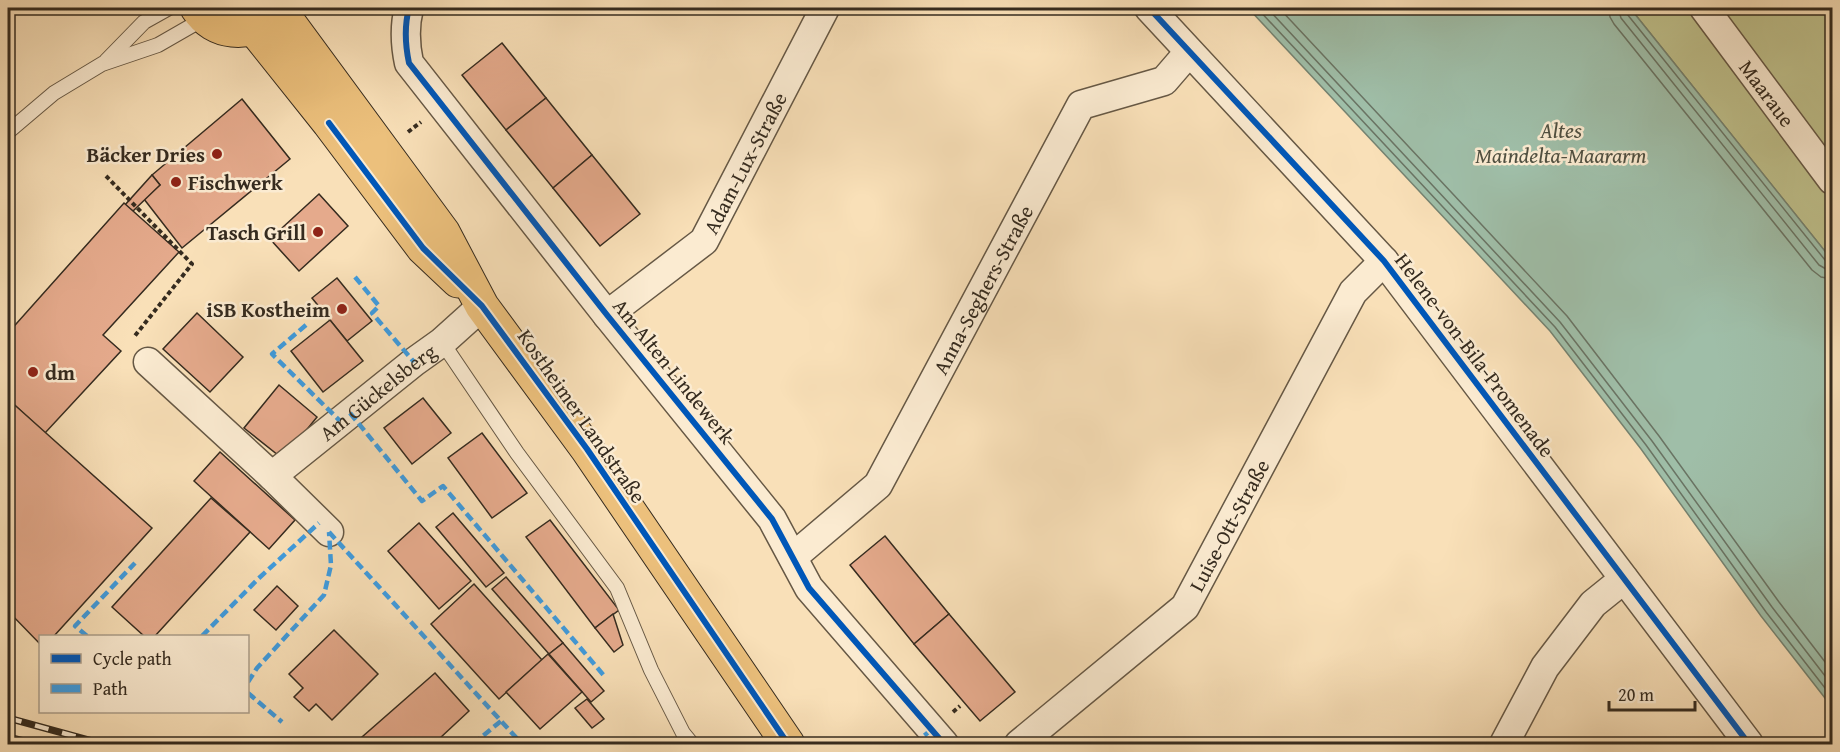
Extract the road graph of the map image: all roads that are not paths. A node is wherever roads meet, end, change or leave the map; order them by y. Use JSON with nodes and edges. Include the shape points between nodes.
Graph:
{"nodes":[{"id":1,"x":169,"y":8,"type":"edge"},
{"id":2,"x":409,"y":8,"type":"edge"},
{"id":3,"x":825,"y":8,"type":"edge"},
{"id":4,"x":1149,"y":8,"type":"edge"},
{"id":5,"x":1704,"y":8,"type":"edge"},
{"id":6,"x":201,"y":13,"type":"edge"},
{"id":7,"x":271,"y":15,"type":"edge"},
{"id":8,"x":1189,"y":52,"type":"junction"},
{"id":9,"x":102,"y":64,"type":"junction"},
{"id":10,"x":8,"y":132,"type":"edge"},
{"id":11,"x":1833,"y":180,"type":"edge"},
{"id":12,"x":1384,"y":261,"type":"junction"},
{"id":13,"x":482,"y":306,"type":"junction"},
{"id":14,"x":607,"y":315,"type":"junction"},
{"id":15,"x":442,"y":342,"type":"junction"},
{"id":16,"x":148,"y":362,"type":"road end"},
{"id":17,"x":272,"y":476,"type":"junction"},
{"id":18,"x":328,"y":532,"type":"dead end"},
{"id":19,"x":793,"y":557,"type":"junction"},
{"id":20,"x":1624,"y":579,"type":"junction"},
{"id":21,"x":692,"y":744,"type":"edge"},
{"id":22,"x":788,"y":744,"type":"edge"},
{"id":23,"x":944,"y":744,"type":"edge"},
{"id":24,"x":1019,"y":744,"type":"edge"},
{"id":25,"x":1504,"y":744,"type":"edge"},
{"id":26,"x":1749,"y":744,"type":"edge"}],
"edges":[{"from":1,"to":9,"type":"lane","via":[[144,22]]},
{"from":2,"to":14,"type":"street","name":"Am Alten Lindewerk","via":[[405,24],[409,63]]},
{"from":3,"to":14,"type":"street","name":"Adam-Lux-Straße","via":[[704,241]]},
{"from":4,"to":8,"type":"street","name":"Helene-von-Bila-Promenade"},
{"from":5,"to":11,"type":"street","name":"Maaraue"},
{"from":6,"to":7,"type":"main road","via":[[214,24],[233,31]]},
{"from":6,"to":9,"type":"lane","via":[[158,45]]},
{"from":7,"to":13,"type":"main road","name":"Kostheimer Landstraße","via":[[335,132],[423,248]]},
{"from":8,"to":12,"type":"street","name":"Helene-von-Bila-Promenade"},
{"from":8,"to":19,"type":"street","name":"Anna-Seghers-Straße","via":[[1164,81],[1081,105],[878,485]]},
{"from":9,"to":10,"type":"lane","via":[[54,93]]},
{"from":12,"to":20,"type":"street","name":"Helene-von-Bila-Promenade"},
{"from":12,"to":24,"type":"street","name":"Luise-Ott-Straße","via":[[1353,292],[1185,607]]},
{"from":13,"to":15,"type":"street","name":"Am Gückelsberg"},
{"from":13,"to":22,"type":"main road","name":"Kostheimer Landstraße","via":[[587,449]]},
{"from":14,"to":19,"type":"street","name":"Am Alten Lindewerk","via":[[772,519]]},
{"from":15,"to":17,"type":"street","name":"Am Gückelsberg"},
{"from":15,"to":21,"type":"lane","via":[[517,453],[617,588],[651,670]]},
{"from":16,"to":17,"type":"street"},
{"from":17,"to":18,"type":"street"},
{"from":19,"to":23,"type":"street","name":"Am Alten Lindewerk","via":[[809,588]]},
{"from":20,"to":25,"type":"street","via":[[1593,604],[1545,667]]},
{"from":20,"to":26,"type":"street","name":"Helene-von-Bila-Promenade"}]}
